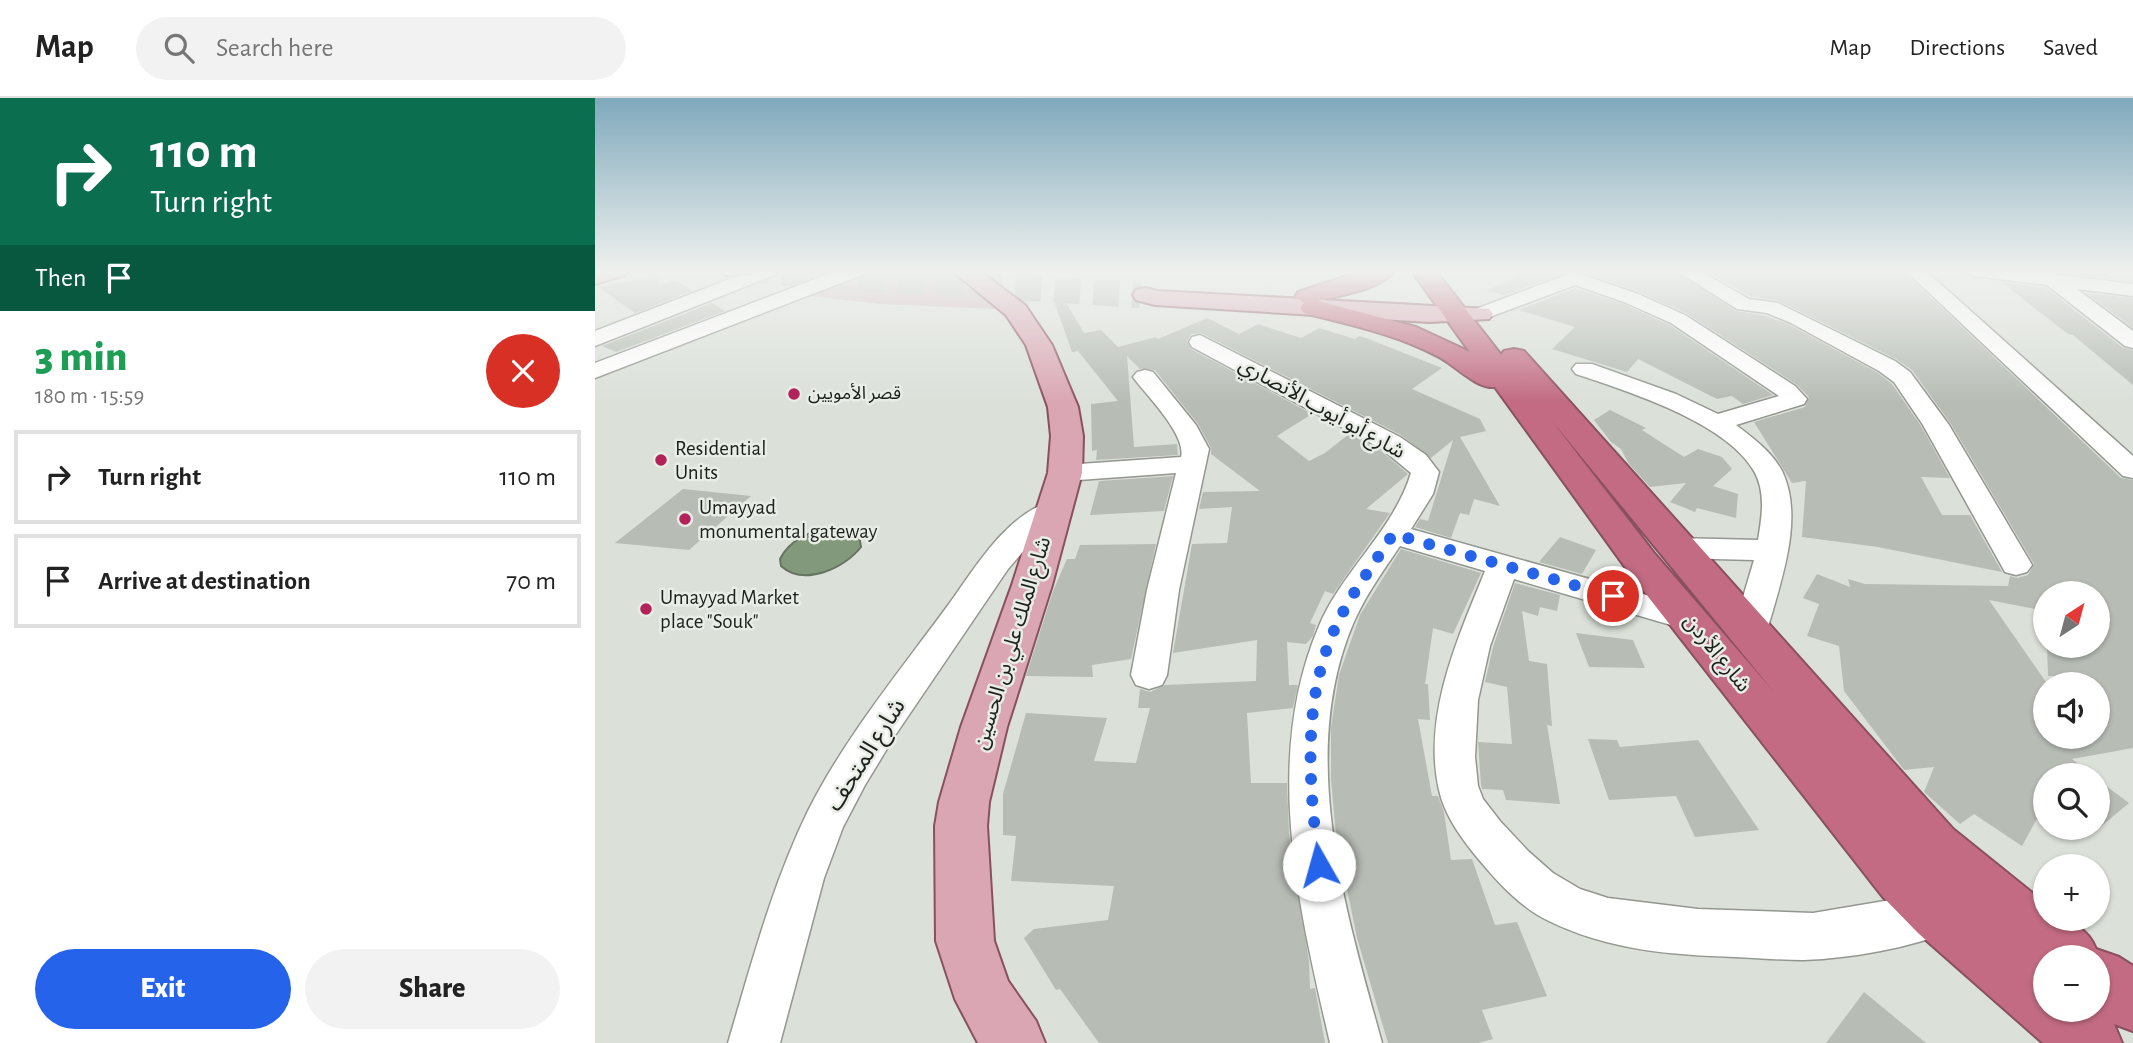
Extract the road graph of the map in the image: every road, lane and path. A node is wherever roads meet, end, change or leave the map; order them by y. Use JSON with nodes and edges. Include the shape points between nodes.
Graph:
{"nodes":[{"id":1,"x":637,"y":314,"type":"edge"},
{"id":2,"x":654,"y":314,"type":"edge"},
{"id":3,"x":737,"y":314,"type":"edge"},
{"id":4,"x":1019,"y":314,"type":"edge"},
{"id":5,"x":1348,"y":314,"type":"edge"},
{"id":6,"x":1465,"y":314,"type":"edge"},
{"id":7,"x":1467,"y":314,"type":"edge"},
{"id":8,"x":1667,"y":314,"type":"edge"},
{"id":9,"x":1788,"y":314,"type":"edge"},
{"id":10,"x":1962,"y":314,"type":"edge"},
{"id":11,"x":2098,"y":314,"type":"edge"},
{"id":12,"x":595,"y":326,"type":"edge"},
{"id":13,"x":595,"y":339,"type":"edge"},
{"id":14,"x":2133,"y":341,"type":"edge"},
{"id":15,"x":1200,"y":342,"type":"dead end"},
{"id":16,"x":1584,"y":369,"type":"dead end"},
{"id":17,"x":595,"y":371,"type":"edge"},
{"id":18,"x":1145,"y":377,"type":"dead end"},
{"id":19,"x":1519,"y":402,"type":"junction"},
{"id":20,"x":1716,"y":422,"type":"junction"},
{"id":21,"x":1191,"y":464,"type":"junction"},
{"id":22,"x":2133,"y":470,"type":"edge"},
{"id":23,"x":1059,"y":492,"type":"junction"},
{"id":24,"x":1393,"y":534,"type":"junction"},
{"id":25,"x":1677,"y":548,"type":"junction"},
{"id":26,"x":1770,"y":550,"type":"junction"},
{"id":27,"x":1503,"y":565,"type":"junction"},
{"id":28,"x":2016,"y":565,"type":"dead end"},
{"id":29,"x":1688,"y":618,"type":"junction"},
{"id":30,"x":1750,"y":631,"type":"junction"},
{"id":31,"x":1149,"y":675,"type":"dead end"},
{"id":32,"x":1938,"y":914,"type":"junction"},
{"id":33,"x":2054,"y":945,"type":"edge"},
{"id":34,"x":2110,"y":986,"type":"edge"},
{"id":35,"x":2033,"y":994,"type":"edge"},
{"id":36,"x":2133,"y":1001,"type":"edge"},
{"id":37,"x":2066,"y":1022,"type":"edge"},
{"id":38,"x":754,"y":1043,"type":"edge"},
{"id":39,"x":1014,"y":1043,"type":"edge"},
{"id":40,"x":1356,"y":1043,"type":"edge"},
{"id":41,"x":2091,"y":1043,"type":"edge"}],
"edges":[{"from":1,"to":12,"type":"street"},
{"from":2,"to":13,"type":"street"},
{"from":3,"to":17,"type":"street"},
{"from":4,"to":23,"type":"main road","name":"شارع الملك علي بن الحسين","via":[[1039,345],[1066,419],[1068,452]]},
{"from":5,"to":19,"type":"highway","via":[[1423,338],[1475,365]]},
{"from":6,"to":19,"type":"highway","name":"شارع الأردن"},
{"from":7,"to":25,"type":"highway","name":"شارع الأردن"},
{"from":8,"to":20,"type":"street","via":[[1795,399]]},
{"from":9,"to":28,"type":"street","via":[[1902,377]]},
{"from":10,"to":22,"type":"street"},
{"from":11,"to":14,"type":"street"},
{"from":15,"to":24,"type":"street","name":"شارع أبو أيوب الأنصاري","via":[[1391,443],[1416,461],[1425,472],[1424,484]]},
{"from":16,"to":20,"type":"street"},
{"from":18,"to":21,"type":"street","via":[[1194,441]]},
{"from":19,"to":29,"type":"highway","name":"شارع الأردن"},
{"from":20,"to":26,"type":"street","via":[[1754,453],[1773,482],[1776,516]]},
{"from":21,"to":23,"type":"street"},
{"from":21,"to":31,"type":"street"},
{"from":23,"to":38,"type":"street","name":"شارع المتحف","via":[[1001,559],[875,735],[838,797],[807,862]]},
{"from":23,"to":39,"type":"main road","name":"شارع الملك علي بن الحسين","via":[[984,727],[961,826],[965,941],[985,999]]},
{"from":24,"to":27,"type":"street"},
{"from":24,"to":40,"type":"street","name":"شارع أبو أيوب الأنصاري","via":[[1337,624],[1318,675],[1312,722],[1311,794],[1319,865]]},
{"from":25,"to":26,"type":"street"},
{"from":25,"to":30,"type":"highway","name":"شارع الأردن"},
{"from":26,"to":30,"type":"street"},
{"from":27,"to":29,"type":"street"},
{"from":27,"to":32,"type":"street","via":[[1472,643],[1457,701],[1458,787],[1486,836],[1540,890],[1565,906],[1596,917],[1688,932],[1821,935]]},
{"from":29,"to":32,"type":"highway","name":"شارع الأردن","via":[[1902,879]]},
{"from":30,"to":33,"type":"highway","name":"شارع الأردن","via":[[1934,846]]},
{"from":32,"to":35,"type":"highway","name":"شارع الأردن"},
{"from":34,"to":36,"type":"highway"},
{"from":37,"to":41,"type":"highway"}]}
